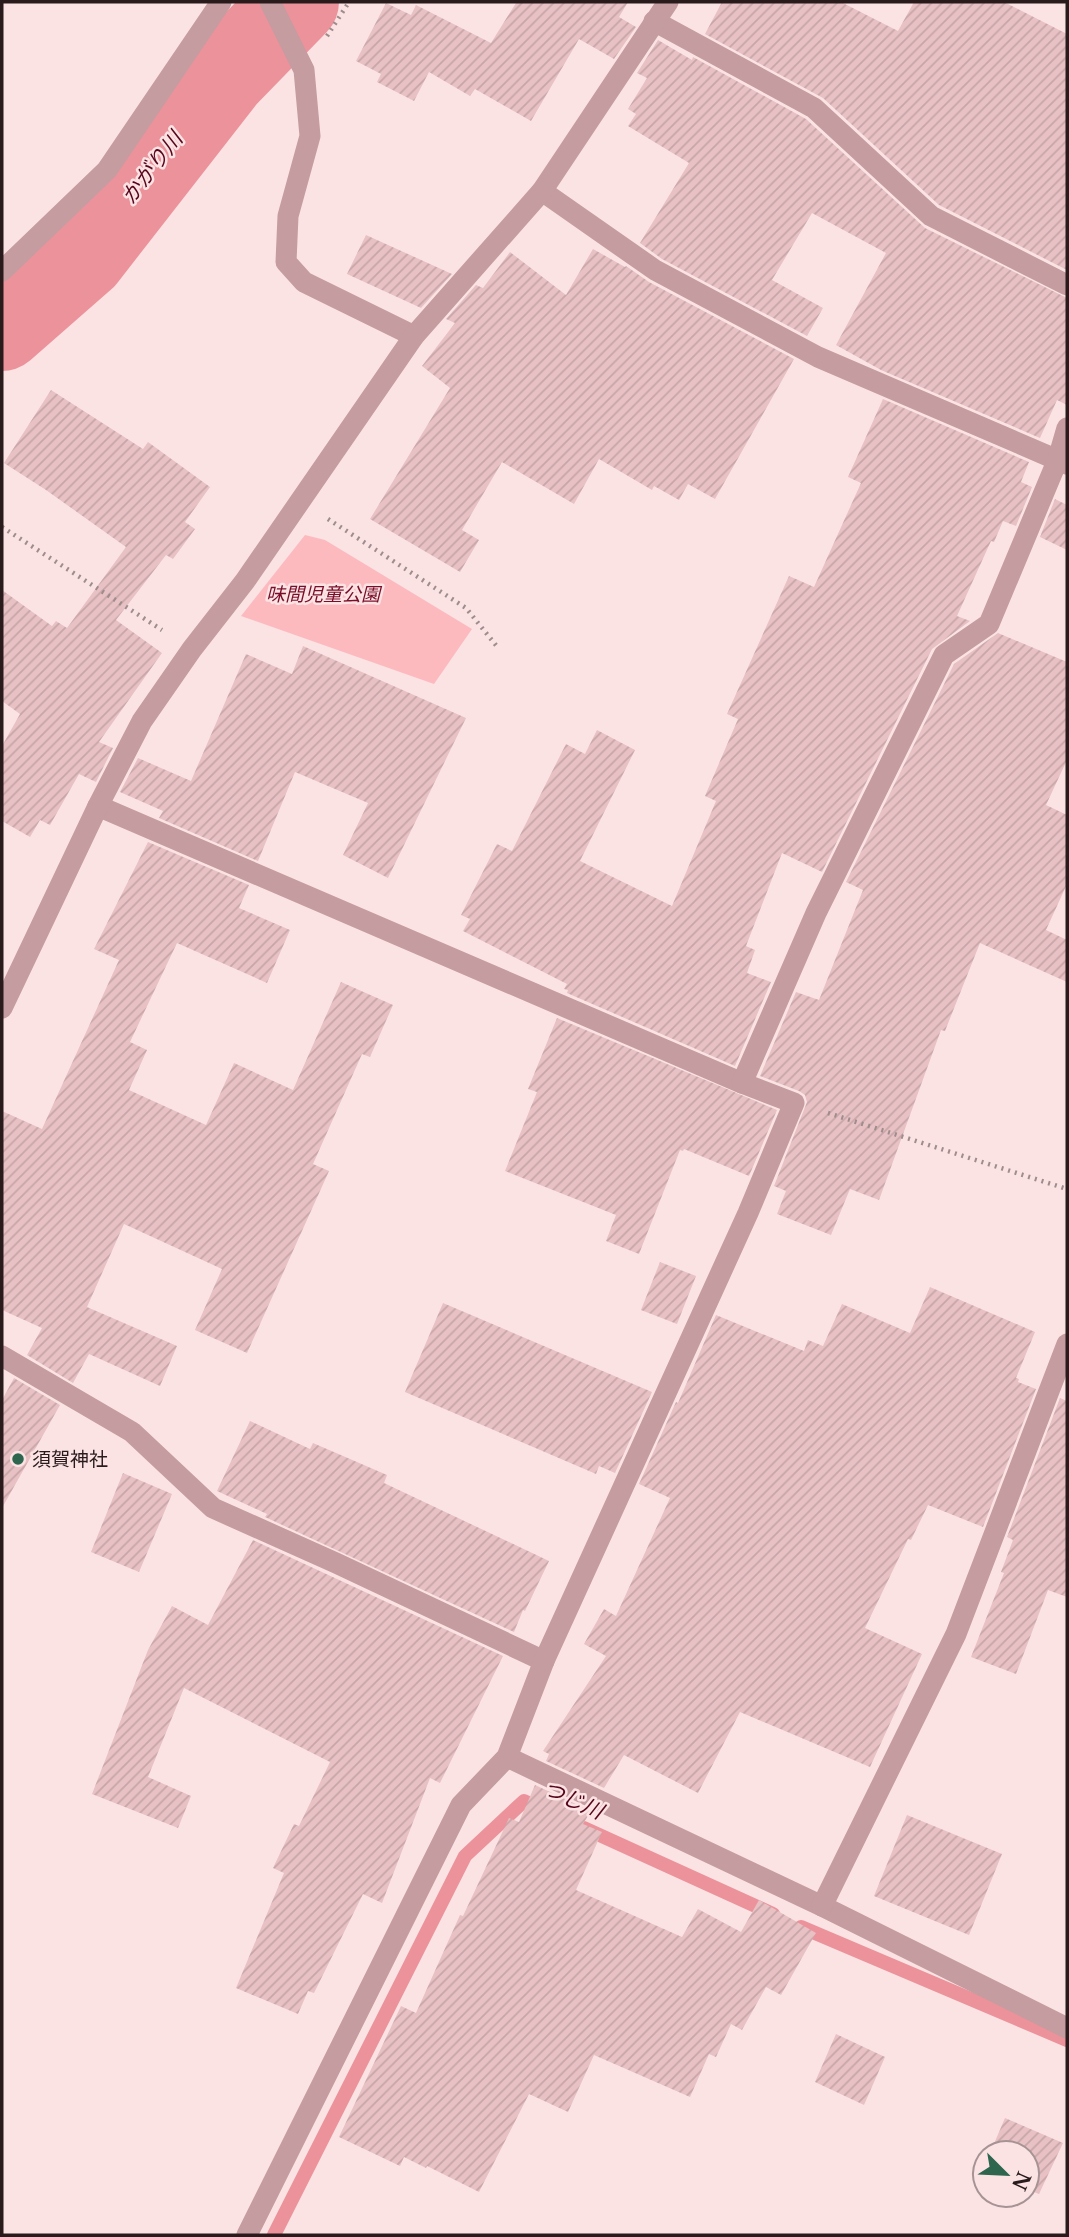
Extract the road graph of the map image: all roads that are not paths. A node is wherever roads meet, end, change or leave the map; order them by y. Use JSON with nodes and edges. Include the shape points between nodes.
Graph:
{"nodes":[{"id":1,"x":220,"y":2,"type":"edge"},
{"id":2,"x":270,"y":2,"type":"edge"},
{"id":3,"x":668,"y":2,"type":"edge"},
{"id":4,"x":654,"y":21,"type":"junction"},
{"id":5,"x":542,"y":191,"type":"junction"},
{"id":6,"x":2,"y":271,"type":"edge"},
{"id":7,"x":1067,"y":285,"type":"edge"},
{"id":8,"x":414,"y":336,"type":"junction"},
{"id":9,"x":1067,"y":428,"type":"edge"},
{"id":10,"x":1063,"y":462,"type":"edge"},
{"id":11,"x":98,"y":806,"type":"junction"},
{"id":12,"x":2,"y":1008,"type":"edge"},
{"id":13,"x":742,"y":1083,"type":"junction"},
{"id":14,"x":1067,"y":1344,"type":"edge"},
{"id":15,"x":2,"y":1356,"type":"edge"},
{"id":16,"x":544,"y":1661,"type":"junction"},
{"id":17,"x":507,"y":1757,"type":"junction"},
{"id":18,"x":822,"y":1906,"type":"junction"},
{"id":19,"x":1067,"y":2028,"type":"edge"},
{"id":20,"x":247,"y":2235,"type":"edge"}],
"edges":[{"from":1,"to":6,"type":"street","via":[[107,170]]},
{"from":2,"to":8,"type":"street","via":[[304,70],[310,136],[288,216],[286,262],[304,282]]},
{"from":3,"to":4,"type":"street"},
{"from":4,"to":5,"type":"street"},
{"from":4,"to":7,"type":"street","via":[[814,108],[931,216]]},
{"from":5,"to":8,"type":"street"},
{"from":5,"to":10,"type":"street","via":[[655,270],[818,357]]},
{"from":8,"to":11,"type":"street","via":[[245,582],[142,721]]},
{"from":9,"to":10,"type":"street"},
{"from":10,"to":13,"type":"street","via":[[989,624],[944,655],[816,913]]},
{"from":11,"to":12,"type":"street"},
{"from":11,"to":13,"type":"street"},
{"from":13,"to":16,"type":"street","via":[[794,1103]]},
{"from":14,"to":18,"type":"street","via":[[956,1634]]},
{"from":15,"to":16,"type":"street","via":[[132,1432],[213,1508]]},
{"from":16,"to":17,"type":"street"},
{"from":17,"to":18,"type":"street"},
{"from":17,"to":20,"type":"street","via":[[461,1805]]},
{"from":18,"to":19,"type":"street"}]}
